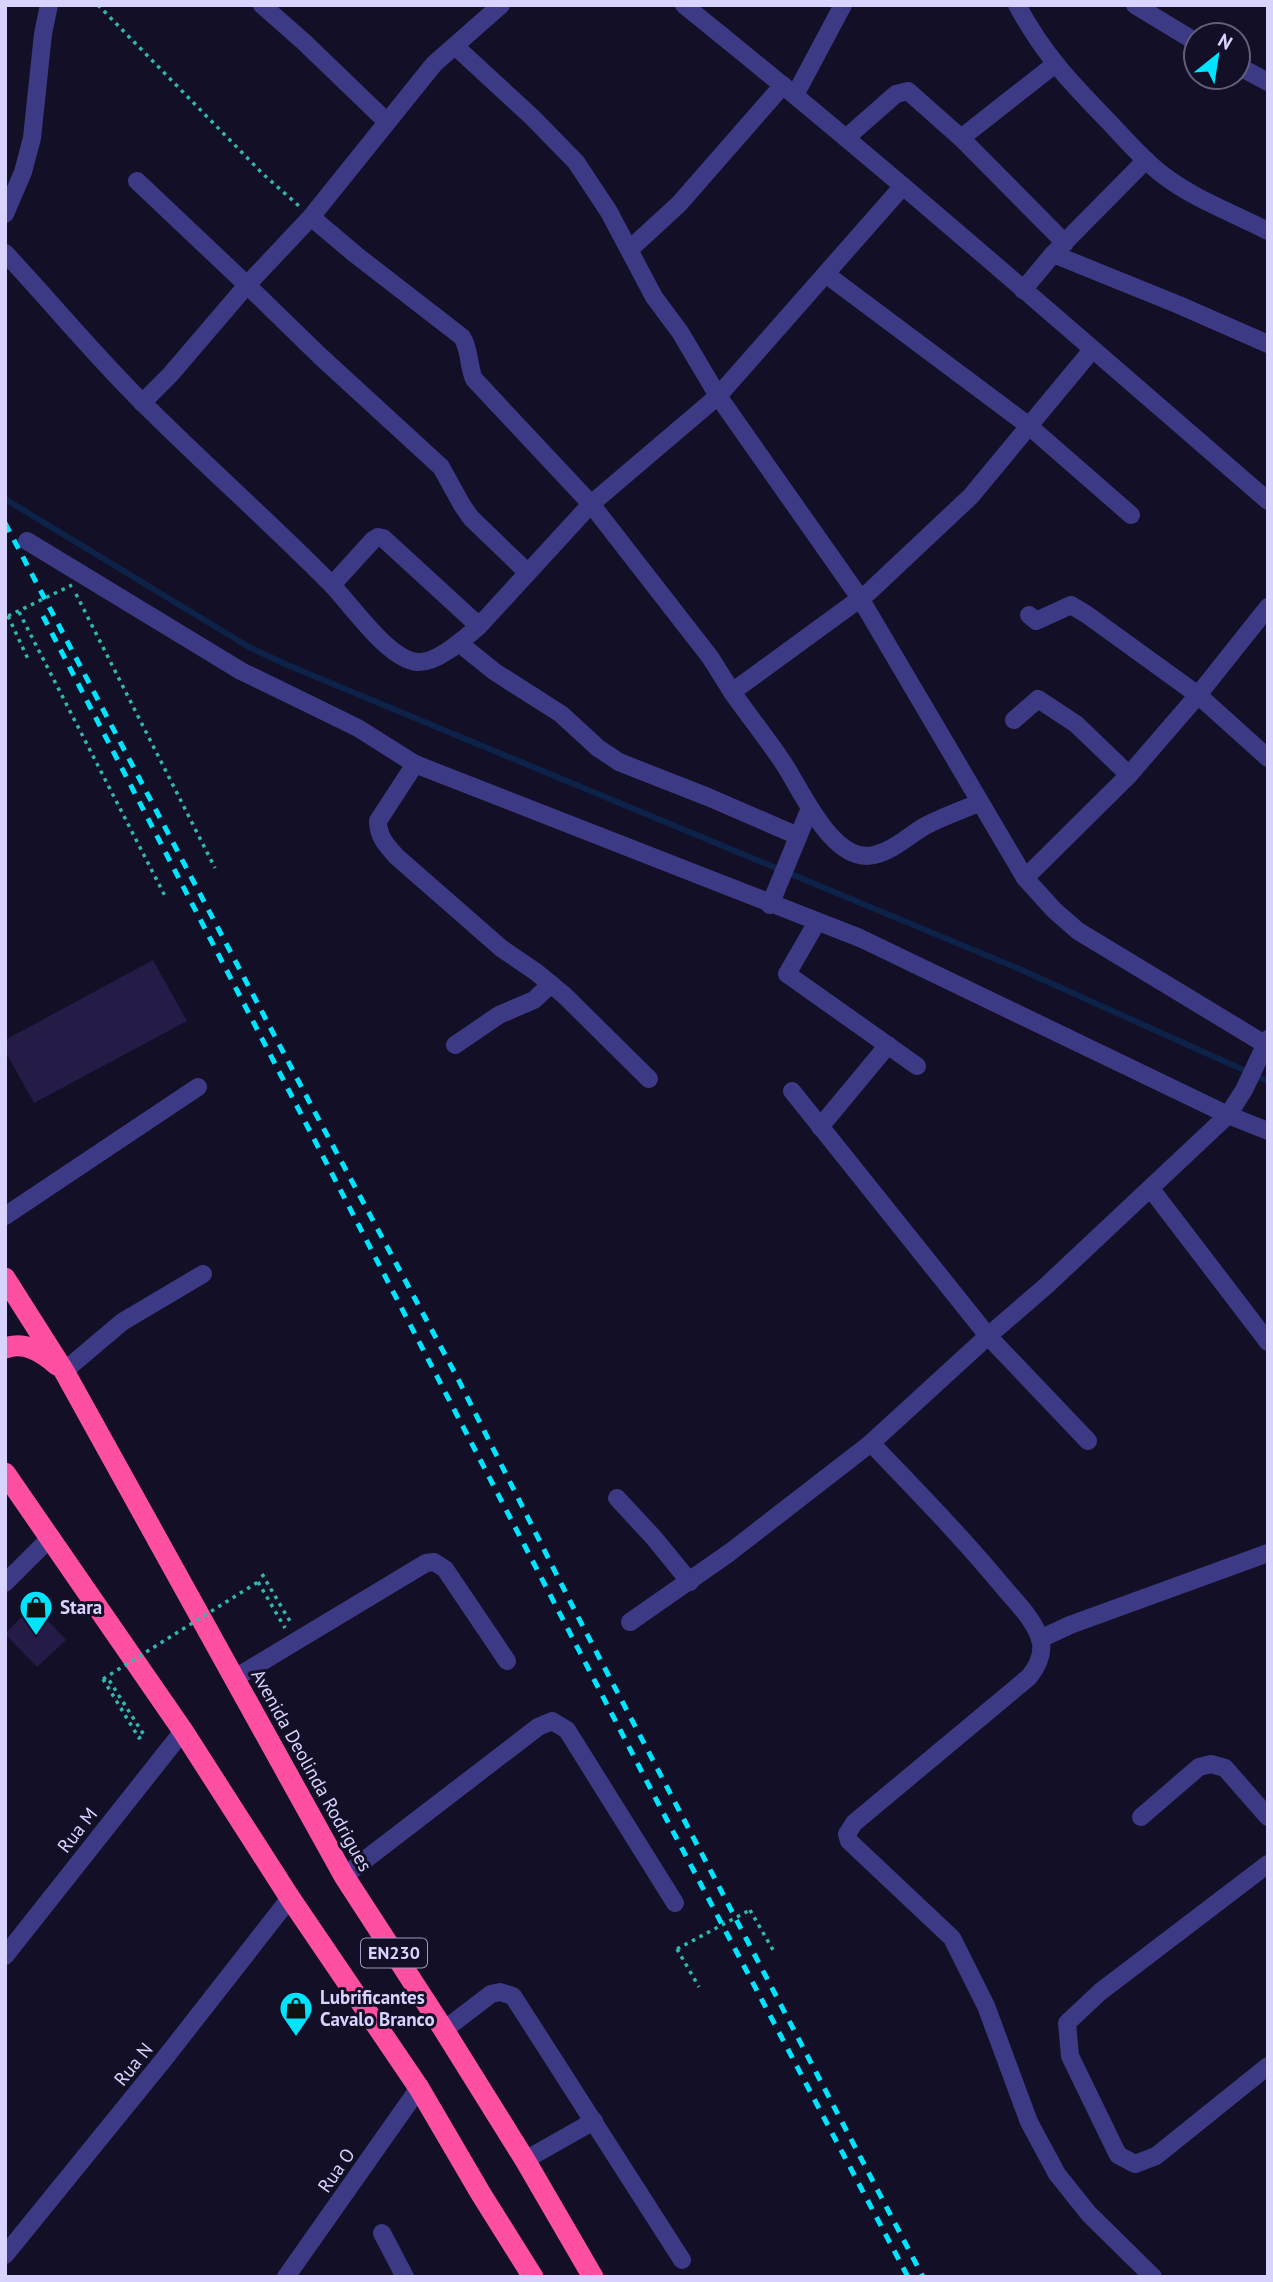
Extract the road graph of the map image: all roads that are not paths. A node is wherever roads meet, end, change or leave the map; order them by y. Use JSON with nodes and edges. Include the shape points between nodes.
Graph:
{"nodes":[{"id":1,"x":49,"y":5,"type":"edge"},
{"id":2,"x":262,"y":5,"type":"edge"},
{"id":3,"x":500,"y":5,"type":"edge"},
{"id":4,"x":684,"y":5,"type":"edge"},
{"id":5,"x":843,"y":5,"type":"edge"},
{"id":6,"x":1017,"y":5,"type":"edge"},
{"id":7,"x":1135,"y":5,"type":"edge"},
{"id":8,"x":1161,"y":12,"type":"edge"},
{"id":9,"x":1182,"y":30,"type":"edge"},
{"id":10,"x":455,"y":46,"type":"junction"},
{"id":11,"x":1054,"y":65,"type":"junction"},
{"id":12,"x":1252,"y":73,"type":"edge"},
{"id":13,"x":1268,"y":82,"type":"edge"},
{"id":14,"x":789,"y":90,"type":"junction"},
{"id":15,"x":387,"y":122,"type":"junction"},
{"id":16,"x":846,"y":138,"type":"junction"},
{"id":17,"x":961,"y":138,"type":"junction"},
{"id":18,"x":1146,"y":160,"type":"junction"},
{"id":19,"x":137,"y":181,"type":"dead end"},
{"id":20,"x":903,"y":186,"type":"junction"},
{"id":21,"x":5,"y":214,"type":"edge"},
{"id":22,"x":311,"y":217,"type":"junction"},
{"id":23,"x":1268,"y":231,"type":"edge"},
{"id":24,"x":630,"y":249,"type":"junction"},
{"id":25,"x":1059,"y":249,"type":"junction"},
{"id":26,"x":5,"y":253,"type":"edge"},
{"id":27,"x":827,"y":275,"type":"junction"},
{"id":28,"x":247,"y":285,"type":"junction"},
{"id":29,"x":1023,"y":290,"type":"junction"},
{"id":30,"x":1268,"y":344,"type":"edge"},
{"id":31,"x":1093,"y":350,"type":"junction"},
{"id":32,"x":718,"y":396,"type":"junction"},
{"id":33,"x":142,"y":402,"type":"junction"},
{"id":34,"x":1029,"y":426,"type":"junction"},
{"id":35,"x":1268,"y":501,"type":"edge"},
{"id":36,"x":591,"y":504,"type":"junction"},
{"id":37,"x":1131,"y":515,"type":"dead end"},
{"id":38,"x":27,"y":541,"type":"dead end"},
{"id":39,"x":527,"y":572,"type":"junction"},
{"id":40,"x":332,"y":585,"type":"junction"},
{"id":41,"x":860,"y":598,"type":"junction"},
{"id":42,"x":1268,"y":607,"type":"edge"},
{"id":43,"x":1029,"y":615,"type":"dead end"},
{"id":44,"x":479,"y":626,"type":"junction"},
{"id":45,"x":459,"y":643,"type":"junction"},
{"id":46,"x":732,"y":692,"type":"junction"},
{"id":47,"x":1198,"y":695,"type":"junction"},
{"id":48,"x":1014,"y":720,"type":"dead end"},
{"id":49,"x":1268,"y":758,"type":"edge"},
{"id":50,"x":415,"y":764,"type":"junction"},
{"id":51,"x":1129,"y":775,"type":"junction"},
{"id":52,"x":979,"y":803,"type":"junction"},
{"id":53,"x":810,"y":808,"type":"junction"},
{"id":54,"x":795,"y":843,"type":"junction"},
{"id":55,"x":1025,"y":878,"type":"junction"},
{"id":56,"x":773,"y":897,"type":"junction"},
{"id":57,"x":817,"y":922,"type":"junction"},
{"id":58,"x":551,"y":984,"type":"junction"},
{"id":59,"x":455,"y":1045,"type":"dead end"},
{"id":60,"x":888,"y":1045,"type":"junction"},
{"id":61,"x":1264,"y":1047,"type":"edge"},
{"id":62,"x":917,"y":1066,"type":"dead end"},
{"id":63,"x":649,"y":1079,"type":"dead end"},
{"id":64,"x":198,"y":1087,"type":"dead end"},
{"id":65,"x":792,"y":1091,"type":"dead end"},
{"id":66,"x":1228,"y":1115,"type":"junction"},
{"id":67,"x":820,"y":1127,"type":"junction"},
{"id":68,"x":1268,"y":1131,"type":"edge"},
{"id":69,"x":1151,"y":1189,"type":"junction"},
{"id":70,"x":5,"y":1216,"type":"edge"},
{"id":71,"x":203,"y":1274,"type":"dead end"},
{"id":72,"x":5,"y":1278,"type":"edge"},
{"id":73,"x":988,"y":1336,"type":"junction"},
{"id":74,"x":1268,"y":1342,"type":"edge"},
{"id":75,"x":5,"y":1348,"type":"edge"},
{"id":76,"x":64,"y":1371,"type":"junction"},
{"id":77,"x":1088,"y":1441,"type":"dead end"},
{"id":78,"x":871,"y":1443,"type":"junction"},
{"id":79,"x":5,"y":1473,"type":"edge"},
{"id":80,"x":617,"y":1498,"type":"dead end"},
{"id":81,"x":50,"y":1538,"type":"junction"},
{"id":82,"x":1268,"y":1553,"type":"edge"},
{"id":83,"x":690,"y":1582,"type":"junction"},
{"id":84,"x":5,"y":1583,"type":"edge"},
{"id":85,"x":630,"y":1622,"type":"dead end"},
{"id":86,"x":1040,"y":1639,"type":"junction"},
{"id":87,"x":506,"y":1661,"type":"dead end"},
{"id":88,"x":235,"y":1678,"type":"junction"},
{"id":89,"x":183,"y":1731,"type":"junction"},
{"id":90,"x":1141,"y":1817,"type":"dead end"},
{"id":91,"x":1268,"y":1817,"type":"edge"},
{"id":92,"x":1268,"y":1864,"type":"edge"},
{"id":93,"x":344,"y":1876,"type":"junction"},
{"id":94,"x":290,"y":1898,"type":"junction"},
{"id":95,"x":675,"y":1903,"type":"dead end"},
{"id":96,"x":5,"y":1956,"type":"edge"},
{"id":97,"x":444,"y":2030,"type":"junction"},
{"id":98,"x":1268,"y":2066,"type":"edge"},
{"id":99,"x":419,"y":2088,"type":"junction"},
{"id":100,"x":594,"y":2121,"type":"junction"},
{"id":101,"x":525,"y":2160,"type":"junction"},
{"id":102,"x":481,"y":2194,"type":"junction"},
{"id":103,"x":382,"y":2233,"type":"dead end"},
{"id":104,"x":5,"y":2255,"type":"edge"},
{"id":105,"x":682,"y":2260,"type":"dead end"},
{"id":106,"x":286,"y":2277,"type":"edge"},
{"id":107,"x":405,"y":2277,"type":"edge"},
{"id":108,"x":517,"y":2277,"type":"edge"},
{"id":109,"x":533,"y":2277,"type":"edge"},
{"id":110,"x":593,"y":2277,"type":"edge"},
{"id":111,"x":1153,"y":2277,"type":"edge"}],
"edges":[{"from":1,"to":21,"type":"street","via":[[32,138]]},
{"from":2,"to":15,"type":"street"},
{"from":3,"to":10,"type":"street"},
{"from":4,"to":14,"type":"street"},
{"from":5,"to":14,"type":"street"},
{"from":6,"to":11,"type":"street"},
{"from":7,"to":8,"type":"street"},
{"from":8,"to":9,"type":"street"},
{"from":10,"to":15,"type":"street","via":[[434,64]]},
{"from":10,"to":24,"type":"street","via":[[576,162]]},
{"from":11,"to":17,"type":"street"},
{"from":11,"to":18,"type":"street"},
{"from":12,"to":13,"type":"street"},
{"from":14,"to":16,"type":"street"},
{"from":14,"to":24,"type":"street"},
{"from":15,"to":22,"type":"street"},
{"from":16,"to":17,"type":"street","via":[[896,94],[908,91]]},
{"from":16,"to":20,"type":"street"},
{"from":17,"to":25,"type":"street"},
{"from":18,"to":23,"type":"street","via":[[1192,193]]},
{"from":18,"to":25,"type":"street"},
{"from":19,"to":28,"type":"street"},
{"from":20,"to":27,"type":"street"},
{"from":20,"to":29,"type":"street"},
{"from":22,"to":28,"type":"street"},
{"from":22,"to":36,"type":"street","via":[[462,337],[474,379]]},
{"from":24,"to":32,"type":"street","via":[[653,297]]},
{"from":25,"to":29,"type":"street"},
{"from":25,"to":30,"type":"street"},
{"from":26,"to":33,"type":"street"},
{"from":27,"to":32,"type":"street"},
{"from":27,"to":34,"type":"street"},
{"from":28,"to":33,"type":"street"},
{"from":28,"to":39,"type":"street","via":[[441,467],[471,518]]},
{"from":29,"to":31,"type":"street"},
{"from":31,"to":34,"type":"street"},
{"from":31,"to":35,"type":"street"},
{"from":32,"to":36,"type":"street"},
{"from":32,"to":41,"type":"street"},
{"from":33,"to":40,"type":"street"},
{"from":34,"to":37,"type":"street"},
{"from":34,"to":41,"type":"street","via":[[971,496]]},
{"from":36,"to":39,"type":"street"},
{"from":36,"to":46,"type":"street"},
{"from":38,"to":50,"type":"street","via":[[242,671],[358,728]]},
{"from":39,"to":44,"type":"street"},
{"from":40,"to":44,"type":"street","via":[[373,540],[383,538]]},
{"from":40,"to":45,"type":"street","via":[[404,659],[428,662]]},
{"from":41,"to":46,"type":"street"},
{"from":41,"to":52,"type":"street"},
{"from":42,"to":47,"type":"street"},
{"from":43,"to":47,"type":"street","via":[[1036,621],[1071,606]]},
{"from":44,"to":45,"type":"street"},
{"from":45,"to":54,"type":"street","via":[[561,714],[618,762],[708,797]]},
{"from":46,"to":53,"type":"street"},
{"from":47,"to":49,"type":"street"},
{"from":47,"to":51,"type":"street"},
{"from":48,"to":51,"type":"street","via":[[1038,699],[1076,724]]},
{"from":50,"to":56,"type":"street"},
{"from":50,"to":58,"type":"street","via":[[378,821],[384,842],[501,948]]},
{"from":51,"to":55,"type":"street"},
{"from":52,"to":53,"type":"street","via":[[926,825],[888,851],[871,856],[852,853],[838,844]]},
{"from":52,"to":55,"type":"street"},
{"from":53,"to":54,"type":"street"},
{"from":54,"to":56,"type":"street"},
{"from":55,"to":61,"type":"street","via":[[1078,931]]},
{"from":56,"to":57,"type":"street"},
{"from":57,"to":60,"type":"street","via":[[787,974]]},
{"from":57,"to":66,"type":"street","via":[[860,938]]},
{"from":58,"to":59,"type":"street","via":[[534,1000],[499,1015]]},
{"from":58,"to":63,"type":"street"},
{"from":60,"to":62,"type":"street"},
{"from":60,"to":67,"type":"street"},
{"from":61,"to":66,"type":"street"},
{"from":64,"to":70,"type":"street"},
{"from":65,"to":67,"type":"street"},
{"from":66,"to":68,"type":"street"},
{"from":66,"to":69,"type":"street"},
{"from":67,"to":73,"type":"street"},
{"from":69,"to":73,"type":"street"},
{"from":69,"to":74,"type":"street"},
{"from":71,"to":76,"type":"street","via":[[122,1322]]},
{"from":72,"to":76,"type":"highway","name":"Avenida Deolinda Rodrigues","number":"EN230"},
{"from":73,"to":77,"type":"street"},
{"from":73,"to":78,"type":"street"},
{"from":75,"to":76,"type":"highway","via":[[24,1345],[46,1355]]},
{"from":76,"to":88,"type":"highway","name":"Avenida Deolinda Rodrigues","number":"EN230"},
{"from":78,"to":83,"type":"street"},
{"from":78,"to":86,"type":"street","via":[[960,1535],[1016,1602]]},
{"from":79,"to":81,"type":"highway","number":"EN230"},
{"from":80,"to":83,"type":"street"},
{"from":81,"to":84,"type":"street"},
{"from":81,"to":89,"type":"highway","number":"EN230"},
{"from":82,"to":86,"type":"street"},
{"from":83,"to":85,"type":"street"},
{"from":86,"to":111,"type":"street","via":[[1037,1666],[1029,1677],[854,1823],[847,1835],[854,1847],[952,1938],[986,2006],[1029,2122],[1057,2174],[1089,2214]]},
{"from":87,"to":88,"type":"street","via":[[445,1569],[434,1562]]},
{"from":88,"to":93,"type":"highway","name":"Avenida Deolinda Rodrigues","number":"EN230"},
{"from":89,"to":94,"type":"highway","number":"EN230"},
{"from":89,"to":96,"type":"street","name":"Rua M"},
{"from":90,"to":91,"type":"street","via":[[1199,1767],[1211,1763],[1224,1768]]},
{"from":92,"to":98,"type":"street","via":[[1100,1992],[1067,2024],[1070,2056],[1118,2155],[1135,2164],[1156,2157]]},
{"from":93,"to":95,"type":"street","via":[[538,1727],[552,1721],[567,1730]]},
{"from":93,"to":97,"type":"highway","name":"Avenida Deolinda Rodrigues","number":"EN230"},
{"from":94,"to":99,"type":"highway","number":"EN230"},
{"from":94,"to":104,"type":"street","name":"Rua N"},
{"from":97,"to":100,"type":"street","via":[[491,1994],[513,1996]]},
{"from":97,"to":101,"type":"highway","name":"Avenida Deolinda Rodrigues","number":"EN230"},
{"from":99,"to":102,"type":"highway","number":"EN230"},
{"from":99,"to":106,"type":"street","name":"Rua O"},
{"from":100,"to":101,"type":"street"},
{"from":100,"to":105,"type":"street"},
{"from":101,"to":110,"type":"highway","name":"Avenida Deolinda Rodrigues","number":"EN230"},
{"from":102,"to":108,"type":"highway"},
{"from":102,"to":109,"type":"highway","number":"EN230"},
{"from":103,"to":107,"type":"street"}]}
